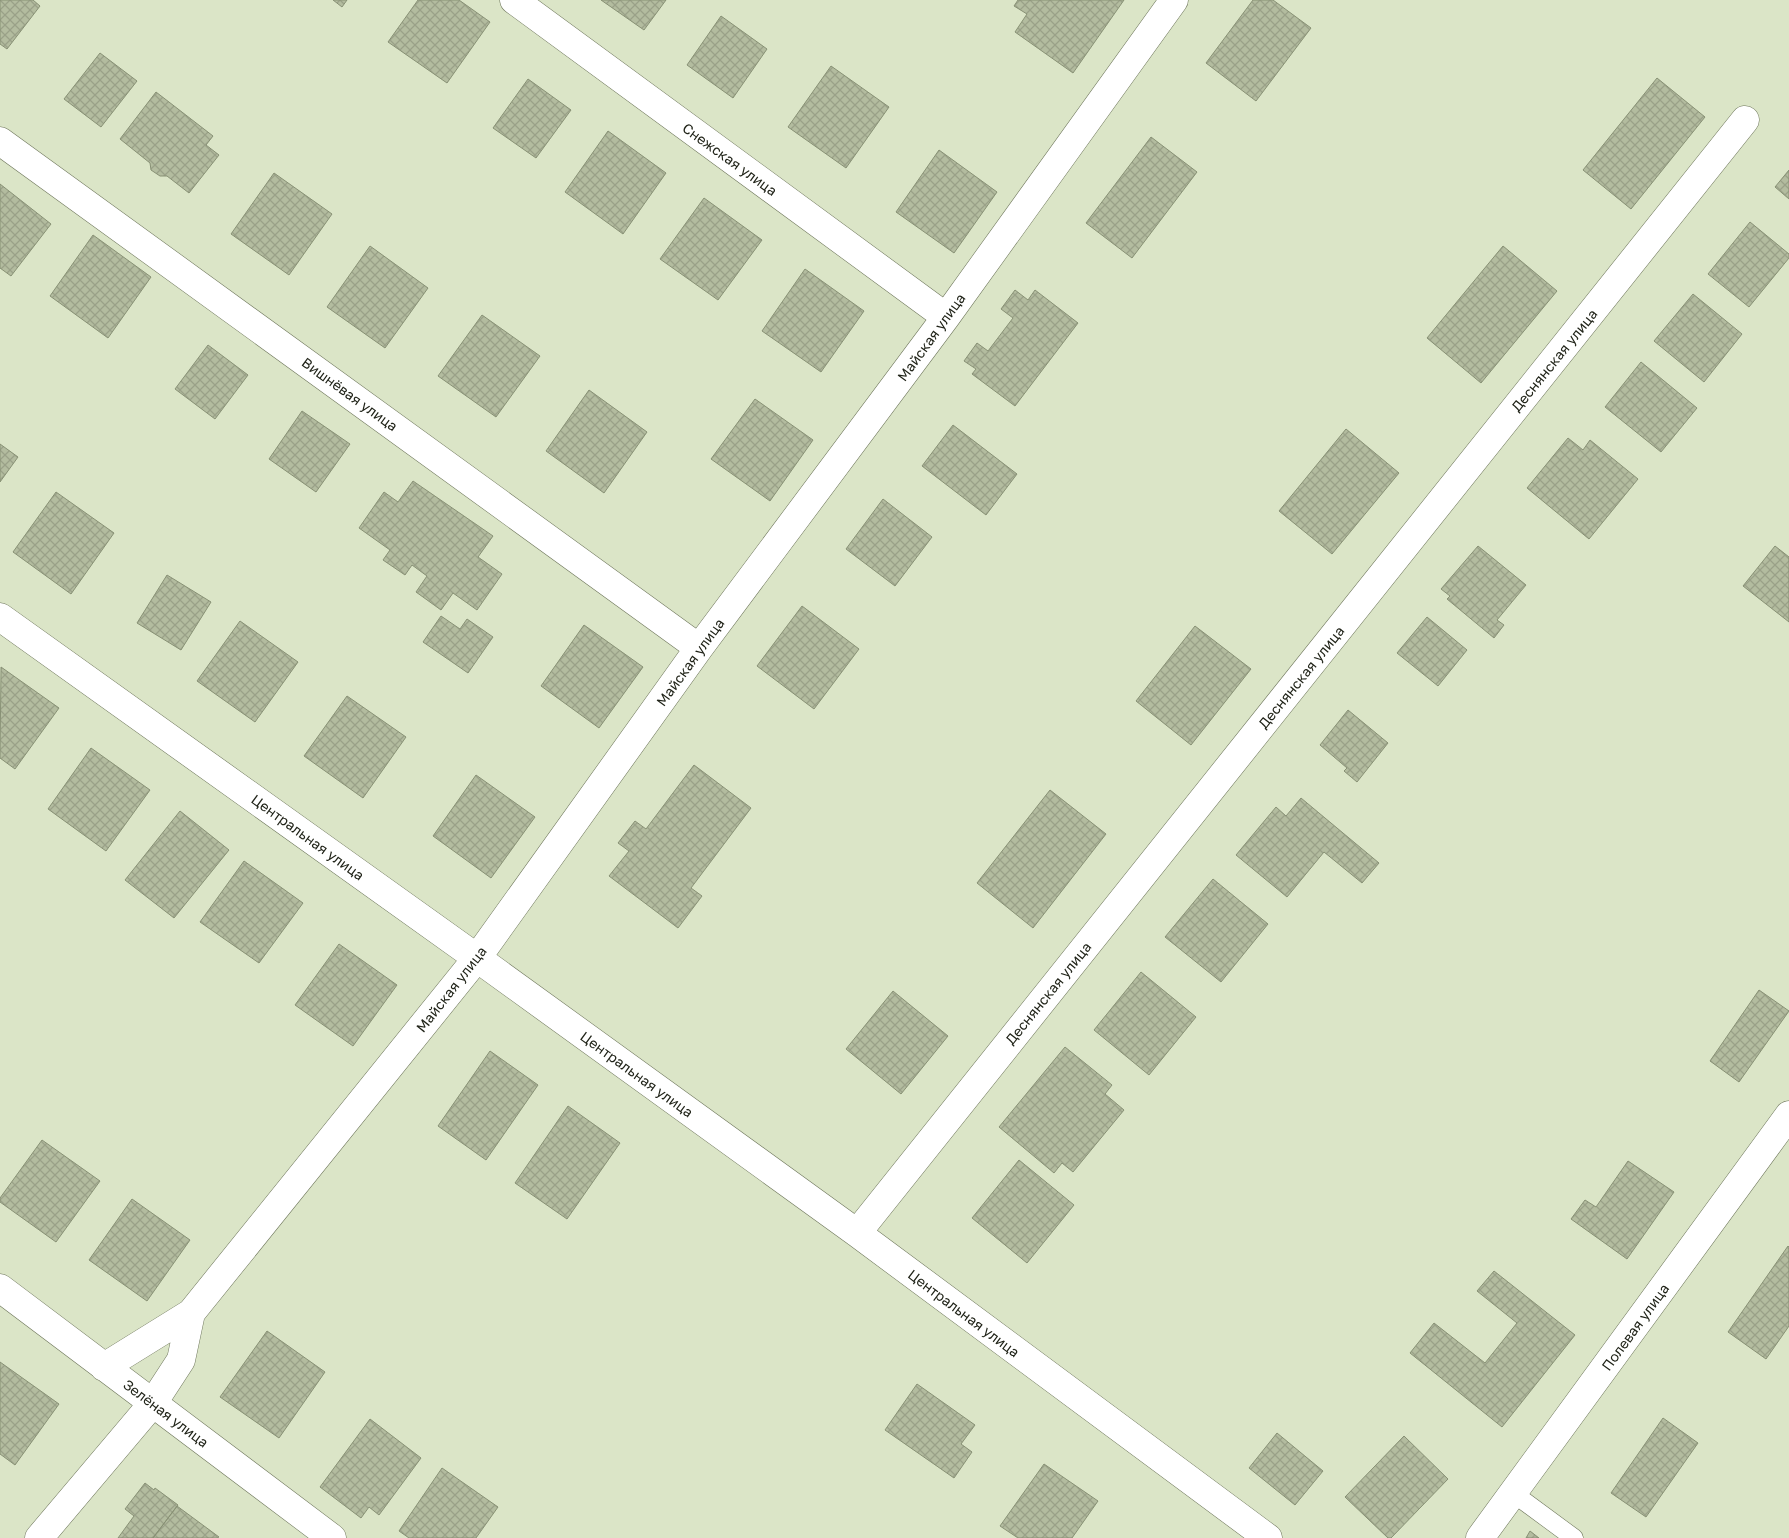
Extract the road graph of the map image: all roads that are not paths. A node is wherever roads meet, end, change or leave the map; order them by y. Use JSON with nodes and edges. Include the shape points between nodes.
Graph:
{"nodes":[{"id":1,"x":514,"y":0,"type":"edge"},
{"id":2,"x":1174,"y":0,"type":"edge"},
{"id":3,"x":1745,"y":120,"type":"dead end"},
{"id":4,"x":0,"y":141,"type":"edge"},
{"id":5,"x":946,"y":317,"type":"junction"},
{"id":6,"x":0,"y":617,"type":"edge"},
{"id":7,"x":700,"y":648,"type":"junction"},
{"id":8,"x":477,"y":958,"type":"junction"},
{"id":9,"x":1789,"y":1116,"type":"edge"},
{"id":10,"x":857,"y":1233,"type":"junction"},
{"id":11,"x":0,"y":1288,"type":"edge"},
{"id":12,"x":191,"y":1313,"type":"junction"},
{"id":13,"x":104,"y":1367,"type":"junction"},
{"id":14,"x":152,"y":1403,"type":"junction"},
{"id":15,"x":1513,"y":1493,"type":"junction"},
{"id":16,"x":40,"y":1538,"type":"edge"},
{"id":17,"x":332,"y":1538,"type":"edge"},
{"id":18,"x":1268,"y":1538,"type":"edge"},
{"id":19,"x":1480,"y":1538,"type":"edge"},
{"id":20,"x":1574,"y":1538,"type":"edge"}],
"edges":[{"from":1,"to":5,"type":"street","name":"Снежская улица"},
{"from":2,"to":5,"type":"street","name":"Майская улица"},
{"from":3,"to":10,"type":"street","name":"Деснянская улица"},
{"from":4,"to":7,"type":"street","name":"Вишнёвая улица"},
{"from":5,"to":7,"type":"street","name":"Майская улица"},
{"from":6,"to":8,"type":"street","name":"Центральная улица"},
{"from":7,"to":8,"type":"street","name":"Майская улица"},
{"from":8,"to":10,"type":"street","name":"Центральная улица"},
{"from":8,"to":12,"type":"street","name":"Майская улица"},
{"from":9,"to":15,"type":"street","name":"Полевая улица"},
{"from":10,"to":18,"type":"street","name":"Центральная улица"},
{"from":11,"to":13,"type":"street","name":"Зелёная улица"},
{"from":12,"to":13,"type":"street"},
{"from":12,"to":14,"type":"street","via":[[181,1360]]},
{"from":13,"to":14,"type":"street","name":"Зелёная улица"},
{"from":14,"to":16,"type":"street"},
{"from":14,"to":17,"type":"street","name":"Зелёная улица"},
{"from":15,"to":19,"type":"street","name":"Полевая улица"},
{"from":15,"to":20,"type":"lane"}]}
